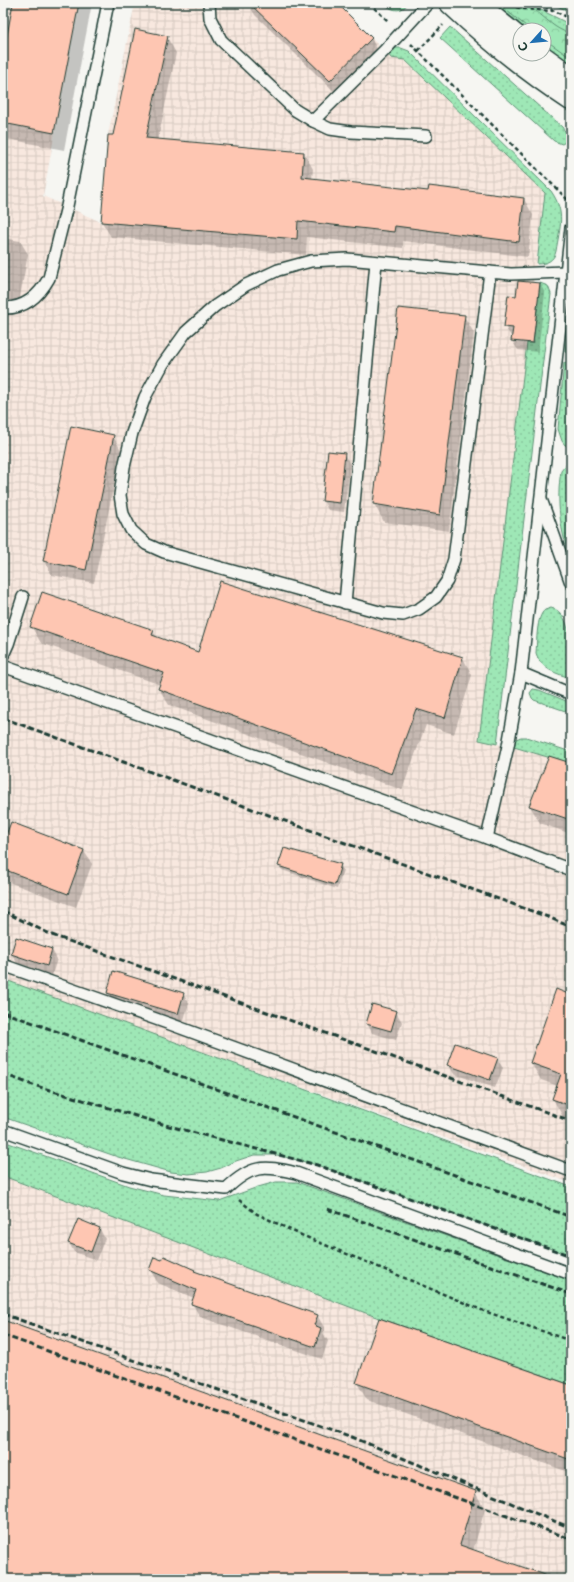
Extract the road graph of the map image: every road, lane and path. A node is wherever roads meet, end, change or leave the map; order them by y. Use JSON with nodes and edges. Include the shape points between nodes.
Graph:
{"nodes":[{"id":1,"x":108,"y":3,"type":"edge"},
{"id":2,"x":209,"y":3,"type":"edge"},
{"id":3,"x":369,"y":3,"type":"edge"},
{"id":4,"x":428,"y":3,"type":"edge"},
{"id":5,"x":538,"y":3,"type":"edge"},
{"id":6,"x":461,"y":5,"type":"edge"},
{"id":7,"x":510,"y":5,"type":"dead end"},
{"id":8,"x":553,"y":11,"type":"junction"},
{"id":9,"x":571,"y":19,"type":"edge"},
{"id":10,"x":400,"y":33,"type":"junction"},
{"id":11,"x":512,"y":35,"type":"edge"},
{"id":12,"x":418,"y":51,"type":"junction"},
{"id":13,"x":549,"y":62,"type":"edge"},
{"id":14,"x":571,"y":78,"type":"edge"},
{"id":15,"x":571,"y":99,"type":"edge"},
{"id":16,"x":313,"y":122,"type":"junction"},
{"id":17,"x":426,"y":136,"type":"dead end"},
{"id":18,"x":571,"y":203,"type":"edge"},
{"id":19,"x":571,"y":228,"type":"edge"},
{"id":20,"x":376,"y":262,"type":"junction"},
{"id":21,"x":490,"y":272,"type":"junction"},
{"id":22,"x":565,"y":272,"type":"junction"},
{"id":23,"x":3,"y":308,"type":"edge"},
{"id":24,"x":540,"y":496,"type":"junction"},
{"id":25,"x":571,"y":583,"type":"edge"},
{"id":26,"x":23,"y":598,"type":"dead end"},
{"id":27,"x":345,"y":603,"type":"junction"},
{"id":28,"x":3,"y":655,"type":"edge"},
{"id":29,"x":3,"y":666,"type":"edge"},
{"id":30,"x":521,"y":673,"type":"junction"},
{"id":31,"x":571,"y":694,"type":"edge"},
{"id":32,"x":487,"y":838,"type":"junction"},
{"id":33,"x":571,"y":870,"type":"edge"},
{"id":34,"x":3,"y":965,"type":"edge"},
{"id":35,"x":3,"y":1130,"type":"edge"},
{"id":36,"x":571,"y":1171,"type":"edge"},
{"id":37,"x":226,"y":1189,"type":"junction"},
{"id":38,"x":571,"y":1274,"type":"edge"},
{"id":39,"x":571,"y":1341,"type":"edge"}],
"edges":[{"from":1,"to":23,"type":"lane","via":[[67,206],[49,278],[36,297],[15,307]]},
{"from":2,"to":16,"type":"lane","via":[[210,18],[221,40],[295,110]]},
{"from":3,"to":10,"type":"path"},
{"from":4,"to":10,"type":"lane"},
{"from":5,"to":8,"type":"path"},
{"from":6,"to":11,"type":"main road"},
{"from":6,"to":12,"type":"path"},
{"from":6,"to":15,"type":"main road","via":[[510,54]]},
{"from":7,"to":8,"type":"path","via":[[524,9]]},
{"from":8,"to":9,"type":"path"},
{"from":10,"to":12,"type":"path"},
{"from":10,"to":16,"type":"lane"},
{"from":12,"to":18,"type":"path"},
{"from":13,"to":14,"type":"main road"},
{"from":16,"to":17,"type":"lane","via":[[330,129],[351,132]]},
{"from":19,"to":22,"type":"lane"},
{"from":20,"to":21,"type":"lane"},
{"from":20,"to":27,"type":"lane"},
{"from":20,"to":27,"type":"lane","via":[[347,259],[311,261],[278,270],[246,285],[221,302],[186,332],[163,364],[145,397],[132,433],[120,495],[123,514],[131,530],[146,544],[164,552]]},
{"from":21,"to":22,"type":"lane"},
{"from":21,"to":27,"type":"lane","via":[[454,559],[447,581],[430,601],[419,609],[403,614],[383,613]]},
{"from":22,"to":24,"type":"lane"},
{"from":24,"to":25,"type":"lane"},
{"from":24,"to":30,"type":"lane"},
{"from":26,"to":28,"type":"lane"},
{"from":29,"to":32,"type":"lane"},
{"from":30,"to":31,"type":"lane"},
{"from":30,"to":32,"type":"lane","via":[[508,746]]},
{"from":32,"to":33,"type":"lane"},
{"from":34,"to":36,"type":"lane"},
{"from":35,"to":37,"type":"lane","via":[[123,1173],[151,1180]]},
{"from":37,"to":38,"type":"lane","via":[[248,1172],[264,1167],[278,1168]]},
{"from":37,"to":39,"type":"path","via":[[257,1214],[299,1234],[484,1311]]}]}
